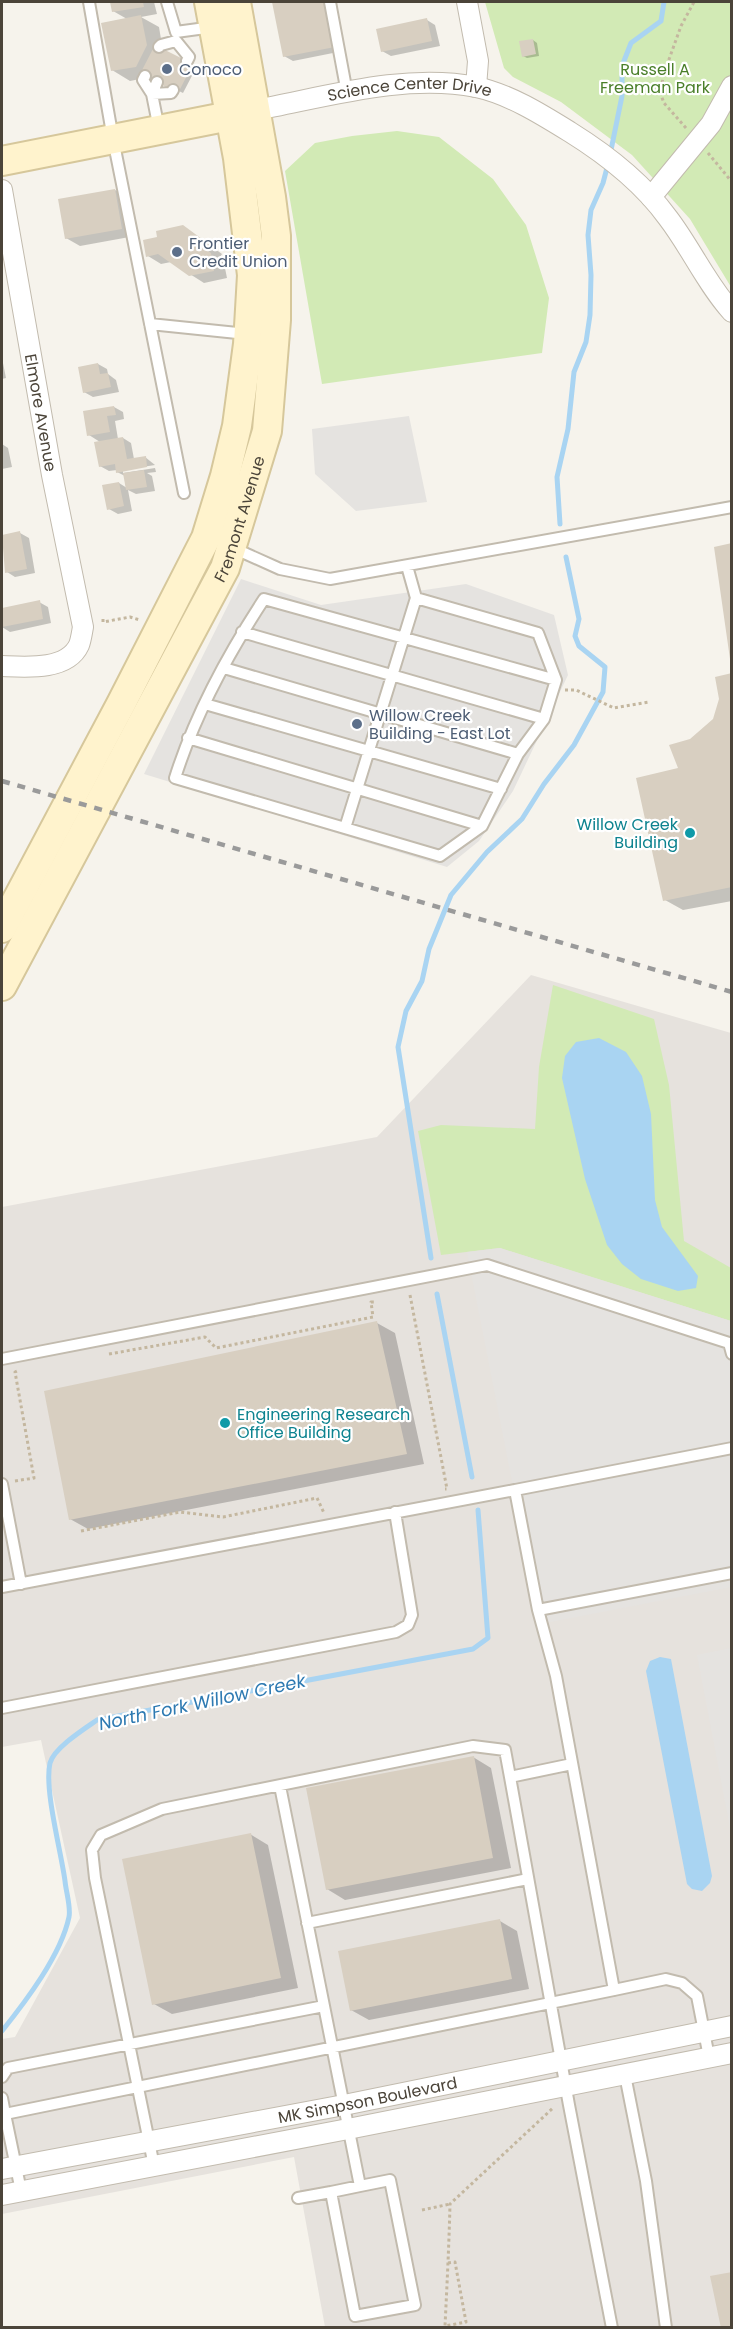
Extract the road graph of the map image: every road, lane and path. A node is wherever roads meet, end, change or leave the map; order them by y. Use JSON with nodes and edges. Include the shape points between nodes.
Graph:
{"nodes":[{"id":1,"x":89,"y":2,"type":"edge"},
{"id":2,"x":167,"y":2,"type":"edge"},
{"id":3,"x":236,"y":2,"type":"edge"},
{"id":4,"x":330,"y":2,"type":"edge"},
{"id":5,"x":467,"y":2,"type":"edge"},
{"id":6,"x":694,"y":2,"type":"edge"},
{"id":7,"x":211,"y":14,"type":"edge"},
{"id":8,"x":176,"y":36,"type":"junction"},
{"id":9,"x":159,"y":47,"type":"dead end"},
{"id":10,"x":171,"y":53,"type":"dead end"},
{"id":11,"x":187,"y":61,"type":"dead end"},
{"id":12,"x":145,"y":76,"type":"dead end"},
{"id":13,"x":157,"y":82,"type":"dead end"},
{"id":14,"x":732,"y":86,"type":"edge"},
{"id":15,"x":476,"y":87,"type":"junction"},
{"id":16,"x":172,"y":90,"type":"dead end"},
{"id":17,"x":347,"y":93,"type":"junction"},
{"id":18,"x":152,"y":94,"type":"junction"},
{"id":19,"x":243,"y":113,"type":"junction"},
{"id":20,"x":159,"y":130,"type":"junction"},
{"id":21,"x":113,"y":139,"type":"junction"},
{"id":22,"x":698,"y":141,"type":"junction"},
{"id":23,"x":2,"y":160,"type":"edge"},
{"id":24,"x":732,"y":182,"type":"edge"},
{"id":25,"x":2,"y":190,"type":"edge"},
{"id":26,"x":651,"y":197,"type":"junction"},
{"id":27,"x":732,"y":312,"type":"edge"},
{"id":28,"x":150,"y":324,"type":"junction"},
{"id":29,"x":261,"y":335,"type":"junction"},
{"id":30,"x":184,"y":493,"type":"dead end"},
{"id":31,"x":732,"y":507,"type":"edge"},
{"id":32,"x":219,"y":543,"type":"junction"},
{"id":33,"x":407,"y":567,"type":"junction"},
{"id":34,"x":416,"y":598,"type":"junction"},
{"id":35,"x":102,"y":620,"type":"dead end"},
{"id":36,"x":147,"y":624,"type":"dead end"},
{"id":37,"x":242,"y":632,"type":"junction"},
{"id":38,"x":404,"y":638,"type":"junction"},
{"id":39,"x":2,"y":666,"type":"edge"},
{"id":40,"x":224,"y":668,"type":"junction"},
{"id":41,"x":392,"y":675,"type":"junction"},
{"id":42,"x":556,"y":680,"type":"junction"},
{"id":43,"x":564,"y":690,"type":"dead end"},
{"id":44,"x":649,"y":702,"type":"dead end"},
{"id":45,"x":205,"y":704,"type":"junction"},
{"id":46,"x":381,"y":713,"type":"junction"},
{"id":47,"x":544,"y":719,"type":"junction"},
{"id":48,"x":188,"y":738,"type":"junction"},
{"id":49,"x":369,"y":751,"type":"junction"},
{"id":50,"x":518,"y":753,"type":"junction"},
{"id":51,"x":358,"y":789,"type":"junction"},
{"id":52,"x":501,"y":789,"type":"junction"},
{"id":53,"x":482,"y":826,"type":"junction"},
{"id":54,"x":345,"y":828,"type":"junction"},
{"id":55,"x":2,"y":928,"type":"edge"},
{"id":56,"x":2,"y":986,"type":"edge"},
{"id":57,"x":408,"y":1295,"type":"dead end"},
{"id":58,"x":380,"y":1301,"type":"dead end"},
{"id":59,"x":106,"y":1354,"type":"dead end"},
{"id":60,"x":732,"y":1354,"type":"edge"},
{"id":61,"x":2,"y":1359,"type":"edge"},
{"id":62,"x":25,"y":1370,"type":"dead end"},
{"id":63,"x":732,"y":1448,"type":"edge"},
{"id":64,"x":6,"y":1483,"type":"edge"},
{"id":65,"x":516,"y":1490,"type":"junction"},
{"id":66,"x":436,"y":1491,"type":"dead end"},
{"id":67,"x":334,"y":1511,"type":"dead end"},
{"id":68,"x":394,"y":1512,"type":"junction"},
{"id":69,"x":81,"y":1531,"type":"dead end"},
{"id":70,"x":732,"y":1573,"type":"edge"},
{"id":71,"x":21,"y":1584,"type":"junction"},
{"id":72,"x":2,"y":1587,"type":"edge"},
{"id":73,"x":538,"y":1610,"type":"junction"},
{"id":74,"x":2,"y":1707,"type":"edge"},
{"id":75,"x":573,"y":1764,"type":"junction"},
{"id":76,"x":510,"y":1777,"type":"junction"},
{"id":77,"x":280,"y":1786,"type":"junction"},
{"id":78,"x":528,"y":1880,"type":"junction"},
{"id":79,"x":308,"y":1923,"type":"junction"},
{"id":80,"x":614,"y":1990,"type":"junction"},
{"id":81,"x":551,"y":2003,"type":"junction"},
{"id":82,"x":324,"y":2006,"type":"junction"},
{"id":83,"x":732,"y":2026,"type":"edge"},
{"id":84,"x":704,"y":2030,"type":"junction"},
{"id":85,"x":129,"y":2044,"type":"junction"},
{"id":86,"x":332,"y":2047,"type":"junction"},
{"id":87,"x":732,"y":2053,"type":"edge"},
{"id":88,"x":709,"y":2057,"type":"junction"},
{"id":89,"x":561,"y":2060,"type":"junction"},
{"id":90,"x":625,"y":2075,"type":"junction"},
{"id":91,"x":2,"y":2077,"type":"edge"},
{"id":92,"x":565,"y":2085,"type":"junction"},
{"id":93,"x":138,"y":2086,"type":"junction"},
{"id":94,"x":2,"y":2098,"type":"edge"},
{"id":95,"x":344,"y":2105,"type":"junction"},
{"id":96,"x":553,"y":2108,"type":"dead end"},
{"id":97,"x":5,"y":2114,"type":"junction"},
{"id":98,"x":348,"y":2129,"type":"junction"},
{"id":99,"x":149,"y":2142,"type":"junction"},
{"id":100,"x":154,"y":2166,"type":"junction"},
{"id":101,"x":9,"y":2168,"type":"edge"},
{"id":102,"x":360,"y":2186,"type":"junction"},
{"id":103,"x":331,"y":2192,"type":"junction"},
{"id":104,"x":11,"y":2193,"type":"edge"},
{"id":105,"x":298,"y":2198,"type":"dead end"},
{"id":106,"x":450,"y":2204,"type":"junction"},
{"id":107,"x":422,"y":2210,"type":"dead end"},
{"id":108,"x":448,"y":2264,"type":"junction"},
{"id":109,"x":466,"y":2322,"type":"junction"},
{"id":110,"x":468,"y":2328,"type":"edge"},
{"id":111,"x":612,"y":2328,"type":"edge"},
{"id":112,"x":666,"y":2328,"type":"edge"}],
"edges":[{"from":1,"to":21,"type":"lane"},
{"from":2,"to":8,"type":"lane"},
{"from":3,"to":19,"type":"street","name":"Fremont Avenue"},
{"from":4,"to":17,"type":"lane"},
{"from":5,"to":15,"type":"street","via":[[478,61]]},
{"from":6,"to":22,"type":"path","via":[[663,76],[661,95]]},
{"from":7,"to":8,"type":"lane"},
{"from":7,"to":19,"type":"street","name":"Fremont Avenue"},
{"from":8,"to":9,"type":"lane"},
{"from":8,"to":10,"type":"lane"},
{"from":8,"to":11,"type":"lane","via":[[189,57]]},
{"from":12,"to":18,"type":"lane","via":[[143,80]]},
{"from":13,"to":18,"type":"lane"},
{"from":14,"to":22,"type":"street"},
{"from":15,"to":17,"type":"street","name":"Science Center Drive","via":[[399,83]]},
{"from":15,"to":26,"type":"street","name":"Science Center Drive","via":[[542,114],[598,149]]},
{"from":16,"to":18,"type":"lane"},
{"from":17,"to":19,"type":"street","name":"Science Center Drive"},
{"from":18,"to":20,"type":"lane"},
{"from":19,"to":20,"type":"street","name":"Science Center Drive"},
{"from":19,"to":29,"type":"street","name":"Fremont Avenue","via":[[276,236]]},
{"from":20,"to":21,"type":"street","name":"Science Center Drive"},
{"from":21,"to":23,"type":"street","name":"Science Center Drive"},
{"from":21,"to":28,"type":"lane"},
{"from":22,"to":24,"type":"path"},
{"from":22,"to":26,"type":"street"},
{"from":25,"to":39,"type":"street","name":"Elmore Avenue","via":[[83,627],[72,655],[56,663]]},
{"from":26,"to":27,"type":"street","name":"Science Center Drive"},
{"from":28,"to":29,"type":"lane"},
{"from":28,"to":30,"type":"lane"},
{"from":29,"to":32,"type":"street","name":"Fremont Avenue","via":[[267,431]]},
{"from":31,"to":33,"type":"lane"},
{"from":32,"to":33,"type":"lane","via":[[280,569],[330,579]]},
{"from":32,"to":55,"type":"street","name":"Fremont Avenue","via":[[122,704]]},
{"from":32,"to":56,"type":"street","name":"Fremont Avenue","via":[[225,568]]},
{"from":33,"to":34,"type":"lane"},
{"from":34,"to":38,"type":"lane"},
{"from":34,"to":42,"type":"lane","via":[[538,633]]},
{"from":35,"to":36,"type":"path","via":[[135,618]]},
{"from":37,"to":38,"type":"lane","via":[[264,599]]},
{"from":37,"to":40,"type":"lane"},
{"from":37,"to":41,"type":"lane"},
{"from":38,"to":41,"type":"lane"},
{"from":38,"to":42,"type":"lane"},
{"from":40,"to":45,"type":"lane"},
{"from":40,"to":46,"type":"lane"},
{"from":41,"to":46,"type":"lane"},
{"from":41,"to":47,"type":"lane"},
{"from":42,"to":47,"type":"lane"},
{"from":43,"to":44,"type":"path","via":[[576,690],[616,708]]},
{"from":45,"to":48,"type":"lane"},
{"from":45,"to":49,"type":"lane"},
{"from":46,"to":49,"type":"lane"},
{"from":46,"to":50,"type":"lane"},
{"from":47,"to":50,"type":"lane"},
{"from":48,"to":51,"type":"lane"},
{"from":48,"to":54,"type":"lane","via":[[175,778]]},
{"from":49,"to":51,"type":"lane"},
{"from":49,"to":52,"type":"lane"},
{"from":50,"to":52,"type":"lane"},
{"from":51,"to":53,"type":"lane"},
{"from":51,"to":54,"type":"lane"},
{"from":52,"to":53,"type":"lane"},
{"from":53,"to":54,"type":"lane","via":[[440,856]]},
{"from":57,"to":66,"type":"path","via":[[447,1489]]},
{"from":58,"to":59,"type":"path","via":[[371,1302],[373,1317],[216,1348],[206,1337]]},
{"from":60,"to":61,"type":"lane","via":[[729,1343],[487,1265]]},
{"from":62,"to":64,"type":"path","via":[[15,1372],[34,1478]]},
{"from":63,"to":65,"type":"lane"},
{"from":64,"to":71,"type":"lane"},
{"from":65,"to":68,"type":"lane"},
{"from":65,"to":73,"type":"lane"},
{"from":67,"to":69,"type":"path","via":[[323,1513],[317,1498],[223,1517],[180,1512]]},
{"from":68,"to":71,"type":"lane"},
{"from":68,"to":74,"type":"lane","via":[[412,1615],[408,1624],[396,1632]]},
{"from":70,"to":73,"type":"lane"},
{"from":71,"to":72,"type":"lane"},
{"from":73,"to":75,"type":"lane"},
{"from":75,"to":76,"type":"lane"},
{"from":75,"to":80,"type":"lane"},
{"from":76,"to":77,"type":"lane","via":[[505,1750],[473,1746]]},
{"from":76,"to":78,"type":"lane"},
{"from":77,"to":79,"type":"lane"},
{"from":77,"to":85,"type":"lane","via":[[162,1809],[101,1835],[92,1850]]},
{"from":78,"to":79,"type":"lane"},
{"from":78,"to":81,"type":"lane"},
{"from":79,"to":82,"type":"lane"},
{"from":80,"to":81,"type":"lane"},
{"from":80,"to":84,"type":"lane","via":[[666,1979],[682,1983],[697,1996]]},
{"from":81,"to":86,"type":"lane"},
{"from":81,"to":89,"type":"lane"},
{"from":82,"to":85,"type":"lane"},
{"from":82,"to":86,"type":"lane"},
{"from":83,"to":84,"type":"street","name":"MK Simpson Boulevard"},
{"from":84,"to":88,"type":"lane"},
{"from":84,"to":89,"type":"street","name":"MK Simpson Boulevard"},
{"from":85,"to":91,"type":"lane","via":[[8,2068]]},
{"from":85,"to":93,"type":"lane"},
{"from":86,"to":93,"type":"lane"},
{"from":86,"to":95,"type":"lane"},
{"from":87,"to":88,"type":"street","name":"MK Simpson Boulevard"},
{"from":88,"to":90,"type":"street","name":"MK Simpson Boulevard"},
{"from":89,"to":92,"type":"lane"},
{"from":89,"to":95,"type":"street","name":"MK Simpson Boulevard"},
{"from":90,"to":92,"type":"street","name":"MK Simpson Boulevard"},
{"from":90,"to":112,"type":"lane","via":[[646,2181]]},
{"from":92,"to":98,"type":"street","name":"MK Simpson Boulevard"},
{"from":92,"to":111,"type":"lane"},
{"from":93,"to":97,"type":"lane"},
{"from":93,"to":99,"type":"lane"},
{"from":94,"to":97,"type":"lane"},
{"from":95,"to":98,"type":"lane"},
{"from":95,"to":99,"type":"street","name":"MK Simpson Boulevard"},
{"from":96,"to":106,"type":"path"},
{"from":97,"to":101,"type":"lane"},
{"from":98,"to":100,"type":"street","name":"MK Simpson Boulevard"},
{"from":98,"to":102,"type":"lane"},
{"from":99,"to":100,"type":"lane"},
{"from":99,"to":101,"type":"street","name":"MK Simpson Boulevard"},
{"from":100,"to":104,"type":"street","name":"MK Simpson Boulevard"},
{"from":101,"to":104,"type":"lane"},
{"from":102,"to":103,"type":"lane"},
{"from":102,"to":103,"type":"lane","via":[[390,2180],[415,2305],[355,2316]]},
{"from":103,"to":105,"type":"lane"},
{"from":106,"to":107,"type":"path"},
{"from":106,"to":108,"type":"path"},
{"from":108,"to":109,"type":"path","via":[[455,2262]]},
{"from":108,"to":109,"type":"path","via":[[445,2326]]},
{"from":109,"to":110,"type":"path"}]}
